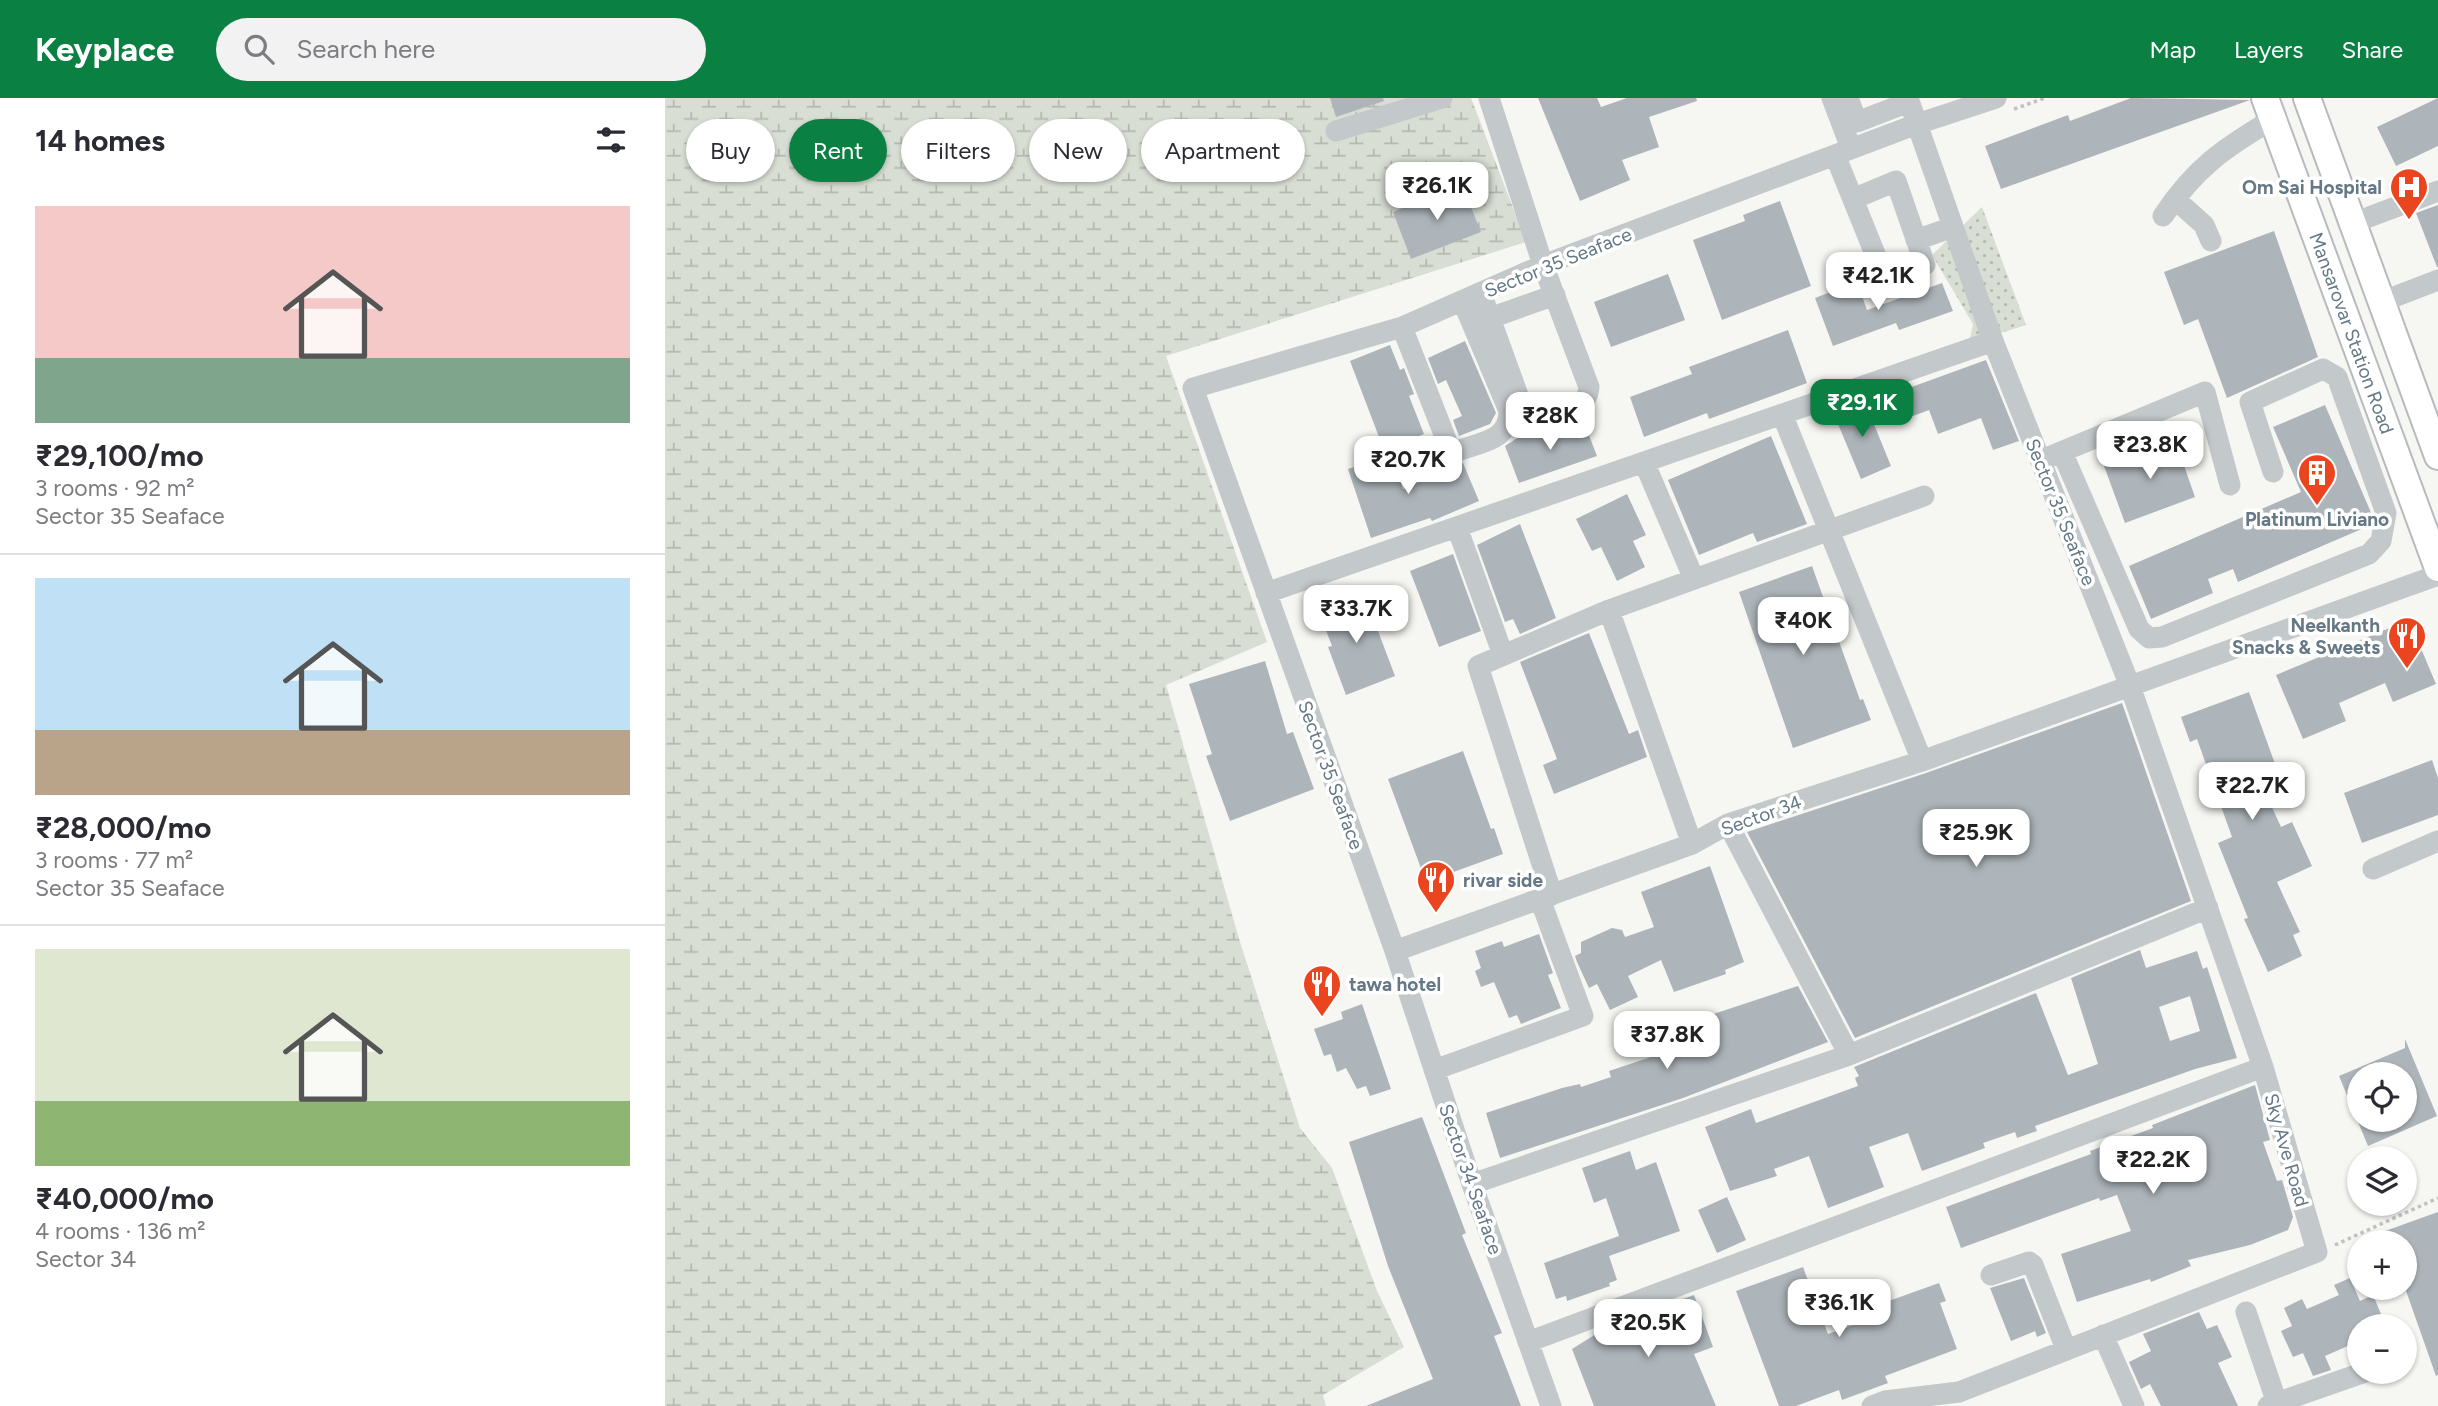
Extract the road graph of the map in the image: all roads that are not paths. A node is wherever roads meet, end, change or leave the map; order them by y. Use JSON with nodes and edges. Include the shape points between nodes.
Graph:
{"nodes":[{"id":1,"x":1442,"y":98,"type":"edge"},
{"id":2,"x":1489,"y":98,"type":"edge"},
{"id":3,"x":1832,"y":98,"type":"edge"},
{"id":4,"x":1848,"y":98,"type":"edge"},
{"id":5,"x":1996,"y":98,"type":"edge"},
{"id":6,"x":2307,"y":98,"type":"edge"},
{"id":7,"x":1908,"y":100,"type":"edge"},
{"id":8,"x":1941,"y":106,"type":"edge"},
{"id":9,"x":2269,"y":108,"type":"edge"},
{"id":10,"x":1857,"y":122,"type":"junction"},
{"id":11,"x":1917,"y":124,"type":"junction"},
{"id":12,"x":1336,"y":131,"type":"dead end"},
{"id":13,"x":1850,"y":149,"type":"junction"},
{"id":14,"x":2438,"y":191,"type":"edge"},
{"id":15,"x":1853,"y":199,"type":"junction"},
{"id":16,"x":2353,"y":223,"type":"junction"},
{"id":17,"x":1953,"y":227,"type":"junction"},
{"id":18,"x":1916,"y":240,"type":"junction"},
{"id":19,"x":2211,"y":241,"type":"dead end"},
{"id":20,"x":1543,"y":265,"type":"junction"},
{"id":21,"x":2438,"y":280,"type":"edge"},
{"id":22,"x":1555,"y":295,"type":"junction"},
{"id":23,"x":1472,"y":298,"type":"junction"},
{"id":24,"x":2381,"y":302,"type":"junction"},
{"id":25,"x":1490,"y":318,"type":"junction"},
{"id":26,"x":1402,"y":327,"type":"junction"},
{"id":27,"x":1993,"y":341,"type":"junction"},
{"id":28,"x":1782,"y":414,"type":"junction"},
{"id":29,"x":2062,"y":452,"type":"junction"},
{"id":30,"x":2438,"y":456,"type":"edge"},
{"id":31,"x":2040,"y":460,"type":"junction"},
{"id":32,"x":1644,"y":462,"type":"junction"},
{"id":33,"x":2273,"y":472,"type":"dead end"},
{"id":34,"x":2230,"y":485,"type":"dead end"},
{"id":35,"x":1924,"y":496,"type":"dead end"},
{"id":36,"x":1457,"y":527,"type":"junction"},
{"id":37,"x":1828,"y":531,"type":"junction"},
{"id":38,"x":2438,"y":568,"type":"edge"},
{"id":39,"x":2438,"y":575,"type":"edge"},
{"id":40,"x":1694,"y":579,"type":"junction"},
{"id":41,"x":1266,"y":593,"type":"junction"},
{"id":42,"x":1609,"y":610,"type":"junction"},
{"id":43,"x":1503,"y":655,"type":"junction"},
{"id":44,"x":2130,"y":686,"type":"junction"},
{"id":45,"x":1922,"y":761,"type":"junction"},
{"id":46,"x":1728,"y":824,"type":"junction"},
{"id":47,"x":2438,"y":841,"type":"edge"},
{"id":48,"x":1692,"y":844,"type":"junction"},
{"id":49,"x":2374,"y":869,"type":"dead end"},
{"id":50,"x":1546,"y":897,"type":"junction"},
{"id":51,"x":2208,"y":908,"type":"junction"},
{"id":52,"x":1395,"y":951,"type":"junction"},
{"id":53,"x":1849,"y":1055,"type":"junction"},
{"id":54,"x":2263,"y":1067,"type":"junction"},
{"id":55,"x":1434,"y":1070,"type":"junction"},
{"id":56,"x":1472,"y":1184,"type":"junction"},
{"id":57,"x":1991,"y":1275,"type":"dead end"},
{"id":58,"x":2246,"y":1312,"type":"dead end"},
{"id":59,"x":2103,"y":1335,"type":"junction"},
{"id":60,"x":1528,"y":1342,"type":"junction"},
{"id":61,"x":2066,"y":1349,"type":"junction"},
{"id":62,"x":2347,"y":1379,"type":"edge"},
{"id":63,"x":1962,"y":1399,"type":"edge"},
{"id":64,"x":1545,"y":1404,"type":"edge"},
{"id":65,"x":1881,"y":1404,"type":"edge"},
{"id":66,"x":2274,"y":1405,"type":"edge"},
{"id":67,"x":2134,"y":1406,"type":"edge"}],
"edges":[{"from":1,"to":12,"type":"street"},
{"from":2,"to":20,"type":"street"},
{"from":3,"to":13,"type":"street"},
{"from":4,"to":10,"type":"street"},
{"from":5,"to":8,"type":"street"},
{"from":6,"to":16,"type":"main road","name":"Mansarovar Station Road"},
{"from":7,"to":10,"type":"street"},
{"from":7,"to":11,"type":"street"},
{"from":8,"to":11,"type":"street"},
{"from":9,"to":19,"type":"street","via":[[2186,182],[2169,207],[2203,225]]},
{"from":9,"to":38,"type":"main road","name":"Mansarovar Station Road"},
{"from":10,"to":13,"type":"street"},
{"from":11,"to":13,"type":"street","name":"Sector 35 Seaface"},
{"from":11,"to":17,"type":"street","name":"Sector 35 Seaface"},
{"from":13,"to":15,"type":"street"},
{"from":13,"to":20,"type":"street","name":"Sector 35 Seaface"},
{"from":14,"to":16,"type":"street"},
{"from":15,"to":18,"type":"street","via":[[1896,181]]},
{"from":15,"to":18,"type":"street","via":[[1886,281],[1924,265]]},
{"from":16,"to":24,"type":"main road","name":"Mansarovar Station Road"},
{"from":17,"to":18,"type":"street"},
{"from":17,"to":27,"type":"street","name":"Sector 35 Seaface"},
{"from":20,"to":22,"type":"street"},
{"from":20,"to":23,"type":"street","name":"Sector 35 Seaface"},
{"from":21,"to":24,"type":"street"},
{"from":22,"to":25,"type":"street"},
{"from":22,"to":25,"type":"street","via":[[1589,387],[1588,398],[1582,407],[1535,426],[1528,423]]},
{"from":23,"to":25,"type":"street"},
{"from":23,"to":26,"type":"street","name":"Sector 35 Seaface"},
{"from":23,"to":26,"type":"street","via":[[1509,411],[1504,433],[1457,451],[1449,447]]},
{"from":24,"to":30,"type":"main road","name":"Mansarovar Station Road"},
{"from":26,"to":41,"type":"street","name":"Sector 35 Seaface","via":[[1193,388]]},
{"from":27,"to":28,"type":"street"},
{"from":27,"to":31,"type":"street","name":"Sector 35 Seaface"},
{"from":28,"to":32,"type":"street"},
{"from":28,"to":37,"type":"street"},
{"from":29,"to":31,"type":"street"},
{"from":29,"to":33,"type":"street","via":[[2139,629],[2149,638],[2162,637],[2368,554],[2381,541],[2386,513],[2337,377],[2323,369],[2251,402]]},
{"from":29,"to":34,"type":"street","via":[[2205,392]]},
{"from":31,"to":44,"type":"street","name":"Sector 35 Seaface"},
{"from":32,"to":36,"type":"street"},
{"from":32,"to":40,"type":"street"},
{"from":35,"to":37,"type":"street"},
{"from":36,"to":41,"type":"street"},
{"from":36,"to":43,"type":"street"},
{"from":37,"to":40,"type":"street"},
{"from":37,"to":45,"type":"street"},
{"from":39,"to":44,"type":"street","name":"Sector 34"},
{"from":40,"to":42,"type":"street"},
{"from":41,"to":52,"type":"street","name":"Sector 35 Seaface"},
{"from":42,"to":43,"type":"street"},
{"from":42,"to":48,"type":"street"},
{"from":43,"to":50,"type":"street","via":[[1478,666]]},
{"from":44,"to":45,"type":"street","name":"Sector 34"},
{"from":44,"to":51,"type":"street","name":"Sky Ave Road"},
{"from":45,"to":46,"type":"street","name":"Sector 34"},
{"from":46,"to":48,"type":"street","name":"Sector 34"},
{"from":46,"to":53,"type":"street"},
{"from":47,"to":49,"type":"street"},
{"from":48,"to":50,"type":"street","name":"Sector 34"},
{"from":50,"to":52,"type":"street","name":"Sector 34"},
{"from":50,"to":55,"type":"street","via":[[1583,1016]]},
{"from":51,"to":53,"type":"street"},
{"from":51,"to":54,"type":"street","name":"Sky Ave Road"},
{"from":52,"to":55,"type":"street","name":"Sector 34 Seaface"},
{"from":53,"to":56,"type":"street"},
{"from":54,"to":59,"type":"street","name":"Sky Ave Road","via":[[2317,1252]]},
{"from":54,"to":60,"type":"street"},
{"from":55,"to":56,"type":"street","name":"Sector 34 Seaface"},
{"from":56,"to":60,"type":"street","name":"Sector 34 Seaface"},
{"from":57,"to":61,"type":"street","via":[[2029,1262],[2033,1265]]},
{"from":58,"to":66,"type":"street"},
{"from":59,"to":61,"type":"street","name":"Sky Ave Road"},
{"from":59,"to":67,"type":"street"},
{"from":60,"to":64,"type":"street","name":"Sector 34 Seaface"},
{"from":61,"to":63,"type":"street","name":"Sky Ave Road"},
{"from":62,"to":66,"type":"street"},
{"from":63,"to":65,"type":"street"}]}
